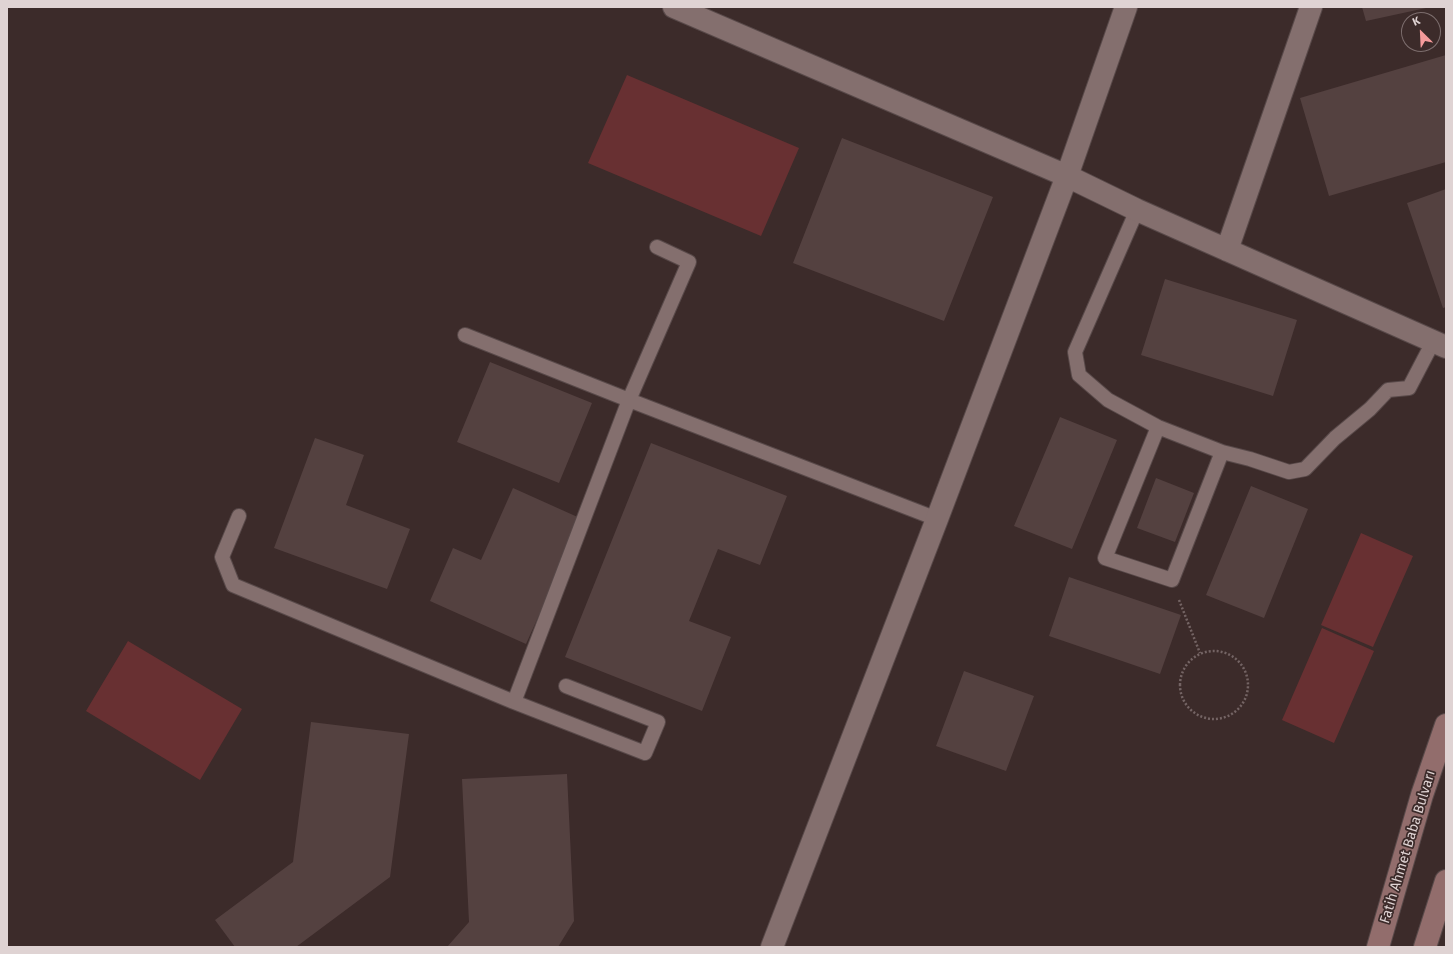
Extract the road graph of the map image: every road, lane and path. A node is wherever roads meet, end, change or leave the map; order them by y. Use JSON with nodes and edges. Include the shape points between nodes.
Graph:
{"nodes":[{"id":1,"x":674,"y":7,"type":"edge"},
{"id":2,"x":1126,"y":7,"type":"edge"},
{"id":3,"x":1311,"y":7,"type":"edge"},
{"id":4,"x":1067,"y":176,"type":"junction"},
{"id":5,"x":1137,"y":210,"type":"junction"},
{"id":6,"x":657,"y":248,"type":"dead end"},
{"id":7,"x":1227,"y":250,"type":"junction"},
{"id":8,"x":465,"y":335,"type":"dead end"},
{"id":9,"x":1439,"y":344,"type":"edge"},
{"id":10,"x":629,"y":400,"type":"junction"},
{"id":11,"x":1158,"y":427,"type":"junction"},
{"id":12,"x":1222,"y":452,"type":"junction"},
{"id":13,"x":238,"y":516,"type":"dead end"},
{"id":14,"x":937,"y":519,"type":"junction"},
{"id":15,"x":1172,"y":580,"type":"junction"},
{"id":16,"x":1200,"y":653,"type":"junction"},
{"id":17,"x":566,"y":686,"type":"dead end"},
{"id":18,"x":514,"y":702,"type":"junction"},
{"id":19,"x":1446,"y":725,"type":"edge"},
{"id":20,"x":1446,"y":881,"type":"edge"},
{"id":21,"x":772,"y":947,"type":"edge"},
{"id":22,"x":1378,"y":947,"type":"edge"},
{"id":23,"x":1425,"y":947,"type":"edge"}],
"edges":[{"from":1,"to":4,"type":"street"},
{"from":2,"to":4,"type":"street"},
{"from":3,"to":7,"type":"street"},
{"from":4,"to":5,"type":"street"},
{"from":4,"to":14,"type":"street"},
{"from":5,"to":7,"type":"street"},
{"from":5,"to":11,"type":"lane","via":[[1075,352],[1079,375],[1108,400]]},
{"from":6,"to":10,"type":"lane","via":[[689,262]]},
{"from":7,"to":9,"type":"street"},
{"from":8,"to":10,"type":"lane"},
{"from":9,"to":12,"type":"lane","via":[[1409,388],[1388,390],[1305,469],[1288,472]]},
{"from":10,"to":14,"type":"lane"},
{"from":10,"to":18,"type":"lane"},
{"from":11,"to":12,"type":"lane"},
{"from":11,"to":15,"type":"lane","via":[[1105,558]]},
{"from":12,"to":15,"type":"lane"},
{"from":13,"to":18,"type":"lane","via":[[222,557],[233,585]]},
{"from":14,"to":21,"type":"street"},
{"from":15,"to":16,"type":"path"},
{"from":16,"to":16,"type":"path","via":[[1185,666],[1181,676],[1182,696],[1187,706],[1196,714],[1208,718],[1231,715],[1246,696],[1246,673],[1231,655],[1220,651]]},
{"from":17,"to":18,"type":"lane","via":[[658,722],[645,753]]},
{"from":19,"to":22,"type":"main road","name":"Fatih Ahmet Baba Bulvarı","via":[[1422,795]]},
{"from":20,"to":23,"type":"main road"}]}
